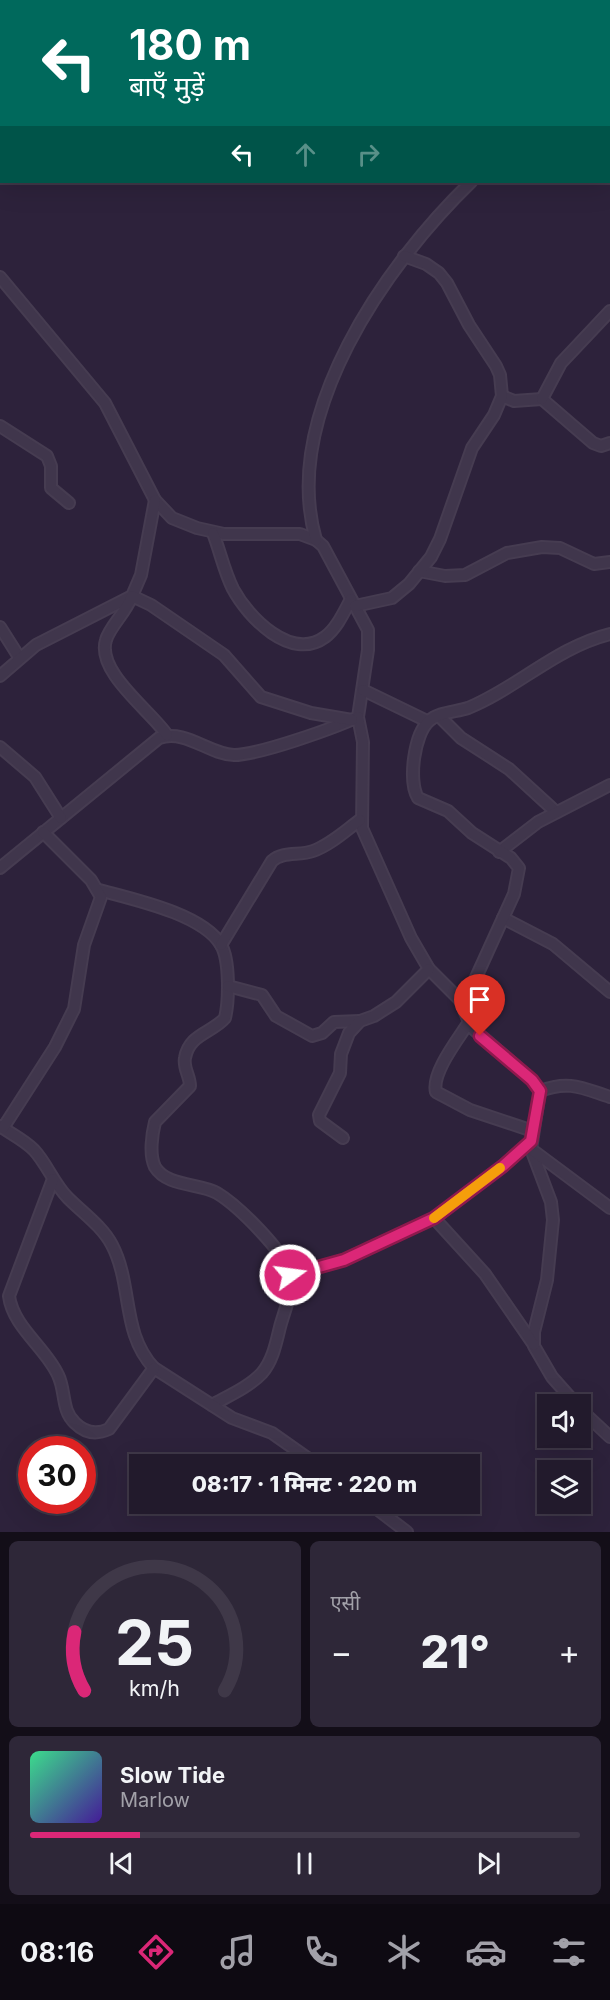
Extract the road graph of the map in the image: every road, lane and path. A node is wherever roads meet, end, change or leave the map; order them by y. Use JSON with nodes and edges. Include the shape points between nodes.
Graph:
{"nodes":[{"id":1,"x":470,"y":183,"type":"edge"},
{"id":2,"x":404,"y":256,"type":"junction"},
{"id":3,"x":0,"y":277,"type":"edge"},
{"id":4,"x":610,"y":311,"type":"edge"},
{"id":5,"x":502,"y":396,"type":"junction"},
{"id":6,"x":542,"y":399,"type":"junction"},
{"id":7,"x":0,"y":426,"type":"edge"},
{"id":8,"x":610,"y":443,"type":"edge"},
{"id":9,"x":155,"y":500,"type":"junction"},
{"id":10,"x":69,"y":503,"type":"dead end"},
{"id":11,"x":213,"y":533,"type":"junction"},
{"id":12,"x":316,"y":540,"type":"junction"},
{"id":13,"x":610,"y":562,"type":"edge"},
{"id":14,"x":419,"y":571,"type":"junction"},
{"id":15,"x":132,"y":596,"type":"junction"},
{"id":16,"x":353,"y":603,"type":"junction"},
{"id":17,"x":0,"y":627,"type":"edge"},
{"id":18,"x":610,"y":634,"type":"edge"},
{"id":19,"x":19,"y":657,"type":"junction"},
{"id":20,"x":0,"y":676,"type":"edge"},
{"id":21,"x":363,"y":690,"type":"junction"},
{"id":22,"x":439,"y":716,"type":"junction"},
{"id":23,"x":356,"y":719,"type":"junction"},
{"id":24,"x":427,"y":722,"type":"junction"},
{"id":25,"x":167,"y":735,"type":"junction"},
{"id":26,"x":0,"y":747,"type":"edge"},
{"id":27,"x":610,"y":785,"type":"edge"},
{"id":28,"x":556,"y":812,"type":"junction"},
{"id":29,"x":61,"y":818,"type":"junction"},
{"id":30,"x":360,"y":820,"type":"junction"},
{"id":31,"x":43,"y":832,"type":"junction"},
{"id":32,"x":499,"y":852,"type":"junction"},
{"id":33,"x":0,"y":868,"type":"edge"},
{"id":34,"x":99,"y":890,"type":"junction"},
{"id":35,"x":503,"y":918,"type":"junction"},
{"id":36,"x":221,"y":945,"type":"junction"},
{"id":37,"x":429,"y":969,"type":"junction"},
{"id":38,"x":228,"y":986,"type":"junction"},
{"id":39,"x":610,"y":992,"type":"edge"},
{"id":40,"x":463,"y":1006,"type":"junction"},
{"id":41,"x":360,"y":1021,"type":"junction"},
{"id":42,"x":469,"y":1022,"type":"junction"},
{"id":43,"x":540,"y":1091,"type":"junction"},
{"id":44,"x":610,"y":1097,"type":"edge"},
{"id":45,"x":1,"y":1127,"type":"edge"},
{"id":46,"x":342,"y":1138,"type":"dead end"},
{"id":47,"x":532,"y":1140,"type":"junction"},
{"id":48,"x":53,"y":1179,"type":"junction"},
{"id":49,"x":610,"y":1208,"type":"edge"},
{"id":50,"x":434,"y":1218,"type":"junction"},
{"id":51,"x":290,"y":1275,"type":"junction"},
{"id":52,"x":534,"y":1346,"type":"junction"},
{"id":53,"x":154,"y":1368,"type":"junction"},
{"id":54,"x":567,"y":1394,"type":"edge"},
{"id":55,"x":212,"y":1405,"type":"junction"},
{"id":56,"x":591,"y":1419,"type":"edge"},
{"id":57,"x":610,"y":1437,"type":"edge"},
{"id":58,"x":302,"y":1454,"type":"edge"},
{"id":59,"x":383,"y":1514,"type":"edge"},
{"id":60,"x":407,"y":1532,"type":"edge"}],
"edges":[{"from":1,"to":2,"type":"street"},
{"from":2,"to":5,"type":"street","via":[[426,264],[447,284],[496,366]]},
{"from":2,"to":12,"type":"street","via":[[348,348],[322,411],[309,495]]},
{"from":3,"to":9,"type":"street","via":[[105,403]]},
{"from":4,"to":6,"type":"street","via":[[561,363]]},
{"from":5,"to":6,"type":"street","via":[[514,401]]},
{"from":5,"to":14,"type":"street","via":[[472,448],[440,538]]},
{"from":6,"to":8,"type":"street","via":[[593,443]]},
{"from":7,"to":10,"type":"street","via":[[47,456],[51,488]]},
{"from":9,"to":11,"type":"street","via":[[172,518]]},
{"from":9,"to":15,"type":"street","via":[[141,575]]},
{"from":11,"to":12,"type":"street","via":[[291,533]]},
{"from":11,"to":16,"type":"street","via":[[234,590],[277,637],[303,644],[323,639]]},
{"from":12,"to":16,"type":"street"},
{"from":13,"to":14,"type":"street","via":[[594,564],[560,548],[542,547],[507,553],[465,575]]},
{"from":14,"to":16,"type":"street","via":[[392,598]]},
{"from":15,"to":19,"type":"street"},
{"from":15,"to":23,"type":"street","via":[[224,655],[261,697],[320,715]]},
{"from":15,"to":25,"type":"street","via":[[127,611],[108,635],[107,659],[123,686]]},
{"from":16,"to":21,"type":"street","via":[[368,630]]},
{"from":17,"to":19,"type":"street"},
{"from":18,"to":22,"type":"street","via":[[540,666],[470,707]]},
{"from":19,"to":20,"type":"street"},
{"from":21,"to":23,"type":"street"},
{"from":21,"to":24,"type":"street"},
{"from":22,"to":24,"type":"street"},
{"from":22,"to":28,"type":"street","via":[[461,738],[509,770]]},
{"from":23,"to":25,"type":"street","via":[[232,755]]},
{"from":23,"to":30,"type":"street","via":[[363,742]]},
{"from":24,"to":32,"type":"street","via":[[413,760],[414,791],[424,803],[454,815]]},
{"from":25,"to":29,"type":"street","via":[[149,745]]},
{"from":26,"to":29,"type":"street","via":[[35,777]]},
{"from":27,"to":28,"type":"street"},
{"from":28,"to":32,"type":"street","via":[[522,832]]},
{"from":29,"to":31,"type":"street"},
{"from":30,"to":36,"type":"street","via":[[321,848],[279,856],[272,861]]},
{"from":30,"to":37,"type":"street","via":[[367,843]]},
{"from":31,"to":33,"type":"street"},
{"from":31,"to":34,"type":"street"},
{"from":32,"to":35,"type":"street","via":[[519,868],[518,881]]},
{"from":34,"to":36,"type":"street","via":[[177,915],[210,932]]},
{"from":34,"to":45,"type":"street","via":[[100,903],[84,945],[74,1009],[55,1047]]},
{"from":35,"to":39,"type":"street","via":[[553,944]]},
{"from":35,"to":40,"type":"street"},
{"from":36,"to":38,"type":"street"},
{"from":37,"to":40,"type":"street","via":[[456,993]]},
{"from":37,"to":41,"type":"street","via":[[390,1006]]},
{"from":38,"to":41,"type":"street","via":[[262,995],[276,1016],[312,1035],[322,1033],[334,1022]]},
{"from":38,"to":51,"type":"street","via":[[225,1018],[198,1035],[187,1053],[188,1091],[155,1122],[155,1167],[185,1184],[207,1188],[224,1198],[276,1249]]},
{"from":40,"to":42,"type":"street"},
{"from":41,"to":46,"type":"street","via":[[345,1041],[340,1073],[319,1115],[320,1121]]},
{"from":42,"to":43,"type":"street"},
{"from":42,"to":47,"type":"street","via":[[444,1062],[435,1084],[436,1092]]},
{"from":43,"to":44,"type":"street","via":[[570,1084]]},
{"from":43,"to":47,"type":"street"},
{"from":45,"to":48,"type":"street","via":[[34,1150]]},
{"from":47,"to":49,"type":"street"},
{"from":47,"to":50,"type":"street"},
{"from":47,"to":52,"type":"street","via":[[553,1220],[547,1280]]},
{"from":48,"to":53,"type":"street","via":[[112,1244],[134,1337]]},
{"from":48,"to":53,"type":"street","via":[[9,1296],[15,1312],[58,1373],[68,1415],[83,1430],[109,1430]]},
{"from":50,"to":51,"type":"street","via":[[344,1260]]},
{"from":50,"to":52,"type":"street","via":[[484,1274]]},
{"from":51,"to":55,"type":"street","via":[[290,1290],[267,1366],[251,1382]]},
{"from":52,"to":54,"type":"street"},
{"from":53,"to":55,"type":"street"},
{"from":55,"to":58,"type":"street","via":[[243,1424],[272,1433]]},
{"from":56,"to":57,"type":"street"},
{"from":59,"to":60,"type":"street"}]}
